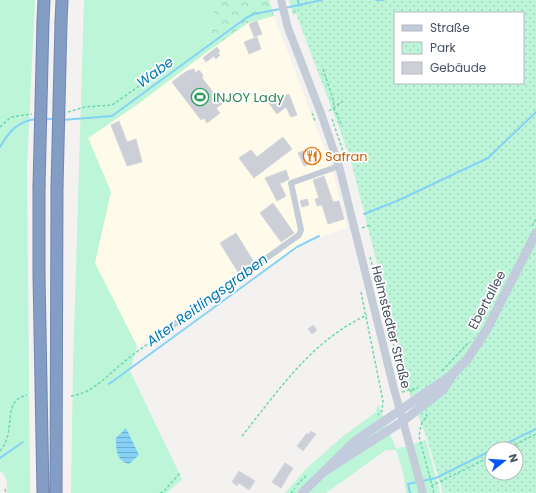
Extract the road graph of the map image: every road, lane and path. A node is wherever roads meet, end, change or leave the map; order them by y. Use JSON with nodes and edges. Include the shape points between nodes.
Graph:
{"nodes":[{"id":1,"x":44,"y":0,"type":"edge"},
{"id":2,"x":62,"y":0,"type":"edge"},
{"id":3,"x":281,"y":0,"type":"edge"},
{"id":4,"x":323,"y":69,"type":"dead end"},
{"id":5,"x":145,"y":82,"type":"dead end"},
{"id":6,"x":343,"y":100,"type":"dead end"},
{"id":7,"x":310,"y":107,"type":"dead end"},
{"id":8,"x":334,"y":108,"type":"junction"},
{"id":9,"x":67,"y":112,"type":"dead end"},
{"id":10,"x":35,"y":114,"type":"dead end"},
{"id":11,"x":316,"y":125,"type":"dead end"},
{"id":12,"x":0,"y":126,"type":"edge"},
{"id":13,"x":342,"y":126,"type":"dead end"},
{"id":14,"x":339,"y":166,"type":"junction"},
{"id":15,"x":536,"y":219,"type":"edge"},
{"id":16,"x":534,"y":229,"type":"edge"},
{"id":17,"x":361,"y":289,"type":"dead end"},
{"id":18,"x":367,"y":315,"type":"junction"},
{"id":19,"x":173,"y":325,"type":"joint"},
{"id":20,"x":471,"y":339,"type":"dead end"},
{"id":21,"x":440,"y":373,"type":"dead end"},
{"id":22,"x":453,"y":374,"type":"junction"},
{"id":23,"x":423,"y":386,"type":"dead end"},
{"id":24,"x":27,"y":395,"type":"dead end"},
{"id":25,"x":71,"y":396,"type":"dead end"},
{"id":26,"x":17,"y":397,"type":"dead end"},
{"id":27,"x":417,"y":399,"type":"junction"},
{"id":28,"x":383,"y":402,"type":"dead end"},
{"id":29,"x":422,"y":408,"type":"junction"},
{"id":30,"x":400,"y":409,"type":"junction"},
{"id":31,"x":403,"y":421,"type":"junction"},
{"id":32,"x":6,"y":423,"type":"dead end"},
{"id":33,"x":536,"y":434,"type":"edge"},
{"id":34,"x":242,"y":436,"type":"dead end"},
{"id":35,"x":522,"y":441,"type":"edge"},
{"id":36,"x":0,"y":451,"type":"edge"},
{"id":37,"x":484,"y":460,"type":"edge"},
{"id":38,"x":325,"y":471,"type":"junction"},
{"id":39,"x":180,"y":473,"type":"dead end"},
{"id":40,"x":432,"y":486,"type":"junction"},
{"id":41,"x":5,"y":489,"type":"dead end"},
{"id":42,"x":423,"y":492,"type":"edge"},
{"id":43,"x":6,"y":493,"type":"edge"},
{"id":44,"x":43,"y":493,"type":"edge"},
{"id":45,"x":56,"y":493,"type":"edge"},
{"id":46,"x":160,"y":493,"type":"edge"},
{"id":47,"x":302,"y":493,"type":"edge"},
{"id":48,"x":434,"y":493,"type":"edge"}],
"edges":[{"from":1,"to":44,"type":"highway","bridge":true,"via":[[39,282]]},
{"from":2,"to":45,"type":"highway","bridge":true,"via":[[57,187]]},
{"from":3,"to":14,"type":"street","name":"Helmstedter Straße","via":[[288,28]]},
{"from":4,"to":8,"type":"path"},
{"from":5,"to":9,"type":"path","via":[[112,105],[85,107]]},
{"from":6,"to":8,"type":"path"},
{"from":7,"to":11,"type":"path"},
{"from":8,"to":13,"type":"path"},
{"from":10,"to":12,"type":"path","via":[[11,117]]},
{"from":14,"to":19,"type":"street","via":[[291,183],[300,226],[299,235]]},
{"from":14,"to":30,"type":"street","name":"Helmstedter Straße"},
{"from":15,"to":16,"type":"path"},
{"from":16,"to":22,"type":"main road","name":"Ebertallee","via":[[487,329],[467,360]]},
{"from":17,"to":18,"type":"path"},
{"from":18,"to":28,"type":"path"},
{"from":18,"to":34,"type":"path","via":[[347,324],[305,358]]},
{"from":19,"to":25,"type":"path","via":[[123,362],[91,390]]},
{"from":20,"to":21,"type":"path"},
{"from":22,"to":27,"type":"main road","name":"Ebertallee"},
{"from":22,"to":29,"type":"main road","name":"Ebertallee","via":[[443,390]]},
{"from":23,"to":27,"type":"path","via":[[411,389]]},
{"from":24,"to":26,"type":"path"},
{"from":27,"to":30,"type":"main road","name":"Ebertallee"},
{"from":29,"to":31,"type":"main road","name":"Ebertallee"},
{"from":29,"to":40,"type":"path","via":[[427,415],[418,436]]},
{"from":30,"to":31,"type":"street","name":"Helmstedter Straße"},
{"from":30,"to":38,"type":"main road","name":"Ebertallee","via":[[355,441]]},
{"from":31,"to":38,"type":"main road","name":"Ebertallee"},
{"from":31,"to":42,"type":"street","name":"Helmstedter Straße"},
{"from":32,"to":36,"type":"path","via":[[6,440]]},
{"from":33,"to":35,"type":"path"},
{"from":37,"to":40,"type":"path"},
{"from":38,"to":47,"type":"main road"},
{"from":39,"to":46,"type":"path","via":[[164,492]]},
{"from":40,"to":42,"type":"path"},
{"from":40,"to":48,"type":"path"},
{"from":41,"to":43,"type":"path"}]}
